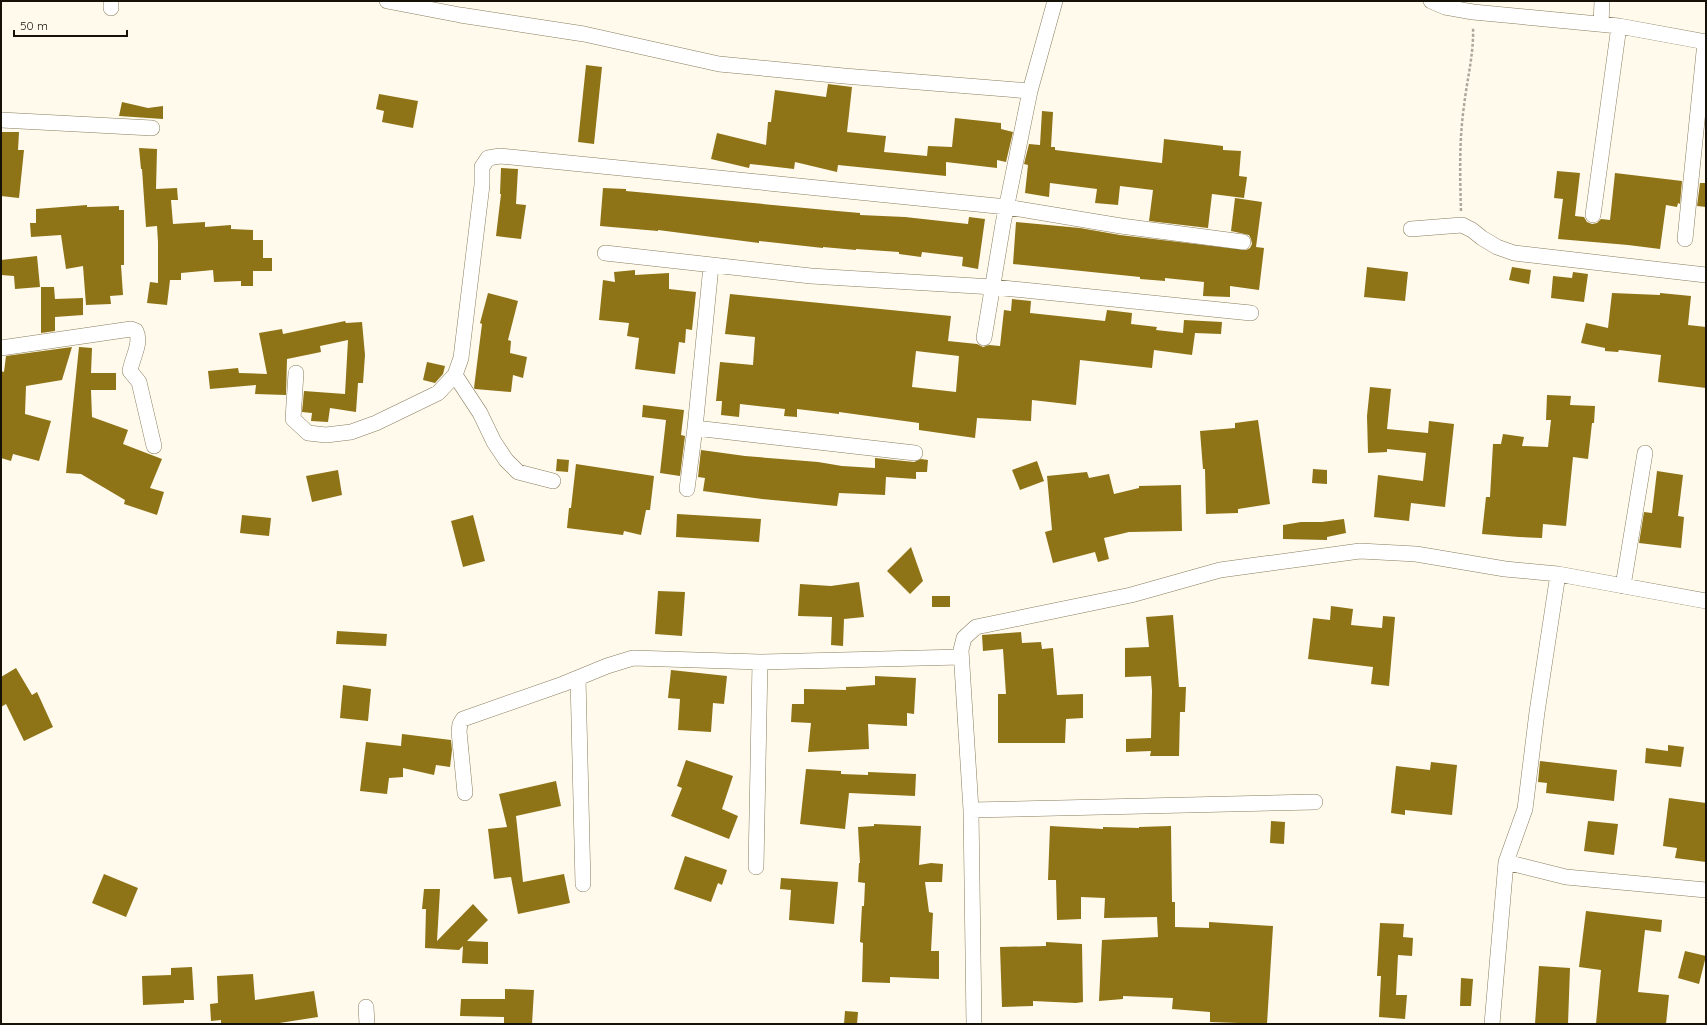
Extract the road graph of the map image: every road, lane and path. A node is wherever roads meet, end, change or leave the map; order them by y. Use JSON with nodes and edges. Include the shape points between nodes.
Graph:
{"nodes":[{"id":1,"x":387,"y":1,"type":"edge"},
{"id":2,"x":1055,"y":1,"type":"edge"},
{"id":3,"x":1431,"y":1,"type":"edge"},
{"id":4,"x":1602,"y":1,"type":"edge"},
{"id":5,"x":1473,"y":12,"type":"junction"},
{"id":6,"x":1601,"y":24,"type":"junction"},
{"id":7,"x":1619,"y":26,"type":"junction"},
{"id":8,"x":1706,"y":42,"type":"edge"},
{"id":9,"x":1030,"y":91,"type":"junction"},
{"id":10,"x":1,"y":120,"type":"edge"},
{"id":11,"x":152,"y":128,"type":"dead end"},
{"id":12,"x":1007,"y":207,"type":"junction"},
{"id":13,"x":1593,"y":215,"type":"dead end"},
{"id":14,"x":1462,"y":225,"type":"junction"},
{"id":15,"x":1411,"y":229,"type":"dead end"},
{"id":16,"x":1685,"y":239,"type":"dead end"},
{"id":17,"x":1243,"y":242,"type":"dead end"},
{"id":18,"x":606,"y":253,"type":"dead end"},
{"id":19,"x":711,"y":266,"type":"junction"},
{"id":20,"x":1706,"y":276,"type":"edge"},
{"id":21,"x":993,"y":287,"type":"junction"},
{"id":22,"x":1251,"y":314,"type":"dead end"},
{"id":23,"x":984,"y":338,"type":"dead end"},
{"id":24,"x":1,"y":348,"type":"edge"},
{"id":25,"x":296,"y":373,"type":"dead end"},
{"id":26,"x":455,"y":375,"type":"junction"},
{"id":27,"x":695,"y":428,"type":"junction"},
{"id":28,"x":154,"y":446,"type":"dead end"},
{"id":29,"x":915,"y":453,"type":"dead end"},
{"id":30,"x":1645,"y":453,"type":"dead end"},
{"id":31,"x":553,"y":481,"type":"dead end"},
{"id":32,"x":687,"y":489,"type":"dead end"},
{"id":33,"x":1558,"y":574,"type":"junction"},
{"id":34,"x":1623,"y":586,"type":"junction"},
{"id":35,"x":1706,"y":601,"type":"edge"},
{"id":36,"x":961,"y":657,"type":"junction"},
{"id":37,"x":760,"y":662,"type":"junction"},
{"id":38,"x":578,"y":678,"type":"junction"},
{"id":39,"x":465,"y":793,"type":"dead end"},
{"id":40,"x":1315,"y":802,"type":"dead end"},
{"id":41,"x":971,"y":810,"type":"junction"},
{"id":42,"x":1506,"y":862,"type":"junction"},
{"id":43,"x":756,"y":867,"type":"dead end"},
{"id":44,"x":583,"y":884,"type":"dead end"},
{"id":45,"x":1706,"y":890,"type":"edge"},
{"id":46,"x":366,"y":1007,"type":"dead end"},
{"id":47,"x":367,"y":1024,"type":"edge"},
{"id":48,"x":974,"y":1024,"type":"edge"},
{"id":49,"x":1492,"y":1024,"type":"edge"}],
"edges":[{"from":1,"to":9,"type":"street","via":[[584,34],[719,64]]},
{"from":2,"to":9,"type":"street"},
{"from":3,"to":5,"type":"street","via":[[1445,7]]},
{"from":4,"to":6,"type":"street"},
{"from":5,"to":6,"type":"street"},
{"from":5,"to":14,"type":"path","via":[[1472,55],[1461,142]]},
{"from":6,"to":7,"type":"street"},
{"from":7,"to":8,"type":"street"},
{"from":7,"to":13,"type":"street"},
{"from":8,"to":16,"type":"street"},
{"from":9,"to":12,"type":"street"},
{"from":10,"to":11,"type":"street"},
{"from":12,"to":17,"type":"street","via":[[1121,226]]},
{"from":12,"to":21,"type":"street"},
{"from":12,"to":26,"type":"street","via":[[500,156],[488,158],[482,167],[465,330],[461,358]]},
{"from":14,"to":15,"type":"street"},
{"from":14,"to":20,"type":"street","via":[[1496,247],[1514,253]]},
{"from":18,"to":19,"type":"street"},
{"from":19,"to":21,"type":"street","via":[[811,276]]},
{"from":19,"to":27,"type":"street"},
{"from":21,"to":22,"type":"street"},
{"from":21,"to":23,"type":"street"},
{"from":24,"to":28,"type":"street","via":[[131,329],[136,331],[139,341],[130,371],[139,382]]},
{"from":25,"to":26,"type":"street","via":[[293,419],[308,433],[326,435],[351,432],[376,423],[438,393]]},
{"from":26,"to":31,"type":"street","via":[[506,460],[518,472]]},
{"from":27,"to":29,"type":"street"},
{"from":27,"to":32,"type":"street"},
{"from":30,"to":34,"type":"street"},
{"from":33,"to":34,"type":"street"},
{"from":33,"to":36,"type":"street","via":[[1505,569],[1416,554],[1360,551],[1227,569],[1131,595],[976,627],[964,638]]},
{"from":33,"to":42,"type":"street","via":[[1525,809]]},
{"from":34,"to":35,"type":"street"},
{"from":36,"to":37,"type":"street"},
{"from":36,"to":41,"type":"street"},
{"from":37,"to":38,"type":"street","via":[[633,658]]},
{"from":37,"to":43,"type":"street"},
{"from":38,"to":39,"type":"street","via":[[463,719],[459,731]]},
{"from":38,"to":44,"type":"street"},
{"from":40,"to":41,"type":"street"},
{"from":41,"to":48,"type":"street"},
{"from":42,"to":45,"type":"street","via":[[1566,877]]},
{"from":42,"to":49,"type":"street"},
{"from":46,"to":47,"type":"street"}]}
